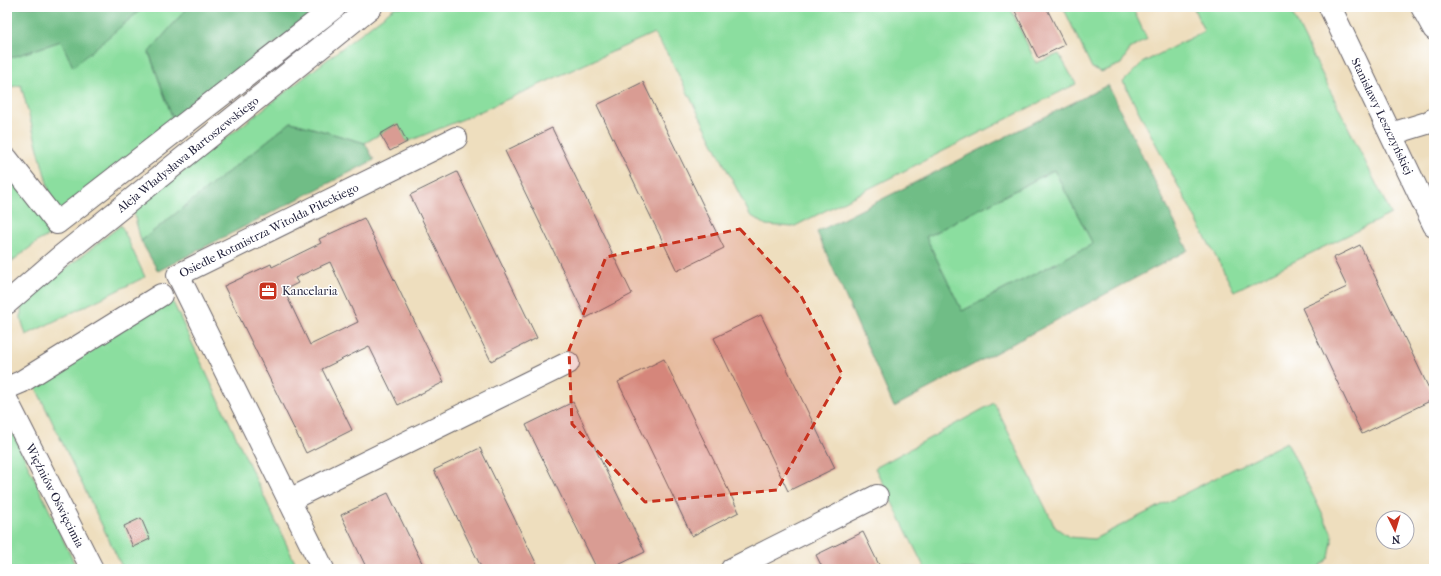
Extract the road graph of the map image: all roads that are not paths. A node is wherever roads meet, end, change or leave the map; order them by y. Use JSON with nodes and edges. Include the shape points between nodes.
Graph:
{"nodes":[{"id":1,"x":335,"y":7,"type":"edge"},
{"id":2,"x":371,"y":7,"type":"edge"},
{"id":3,"x":1330,"y":7,"type":"edge"},
{"id":4,"x":1422,"y":7,"type":"edge"},
{"id":5,"x":1434,"y":29,"type":"edge"},
{"id":6,"x":1434,"y":119,"type":"edge"},
{"id":7,"x":1391,"y":134,"type":"junction"},
{"id":8,"x":456,"y":138,"type":"dead end"},
{"id":9,"x":7,"y":159,"type":"edge"},
{"id":10,"x":1434,"y":225,"type":"edge"},
{"id":11,"x":160,"y":295,"type":"dead end"},
{"id":12,"x":7,"y":303,"type":"edge"},
{"id":13,"x":568,"y":363,"type":"dead end"},
{"id":14,"x":7,"y":388,"type":"edge"},
{"id":15,"x":7,"y":401,"type":"edge"},
{"id":16,"x":877,"y":496,"type":"dead end"},
{"id":17,"x":289,"y":500,"type":"junction"},
{"id":18,"x":92,"y":569,"type":"edge"},
{"id":19,"x":323,"y":569,"type":"edge"},
{"id":20,"x":732,"y":569,"type":"edge"}],
"edges":[{"from":1,"to":9,"type":"street","via":[[57,223]]},
{"from":2,"to":12,"type":"street","name":"Aleja Władysława Bartoszewskiego","via":[[60,257]]},
{"from":3,"to":7,"type":"street","name":"Stanisławy Leszczyńskiej"},
{"from":4,"to":5,"type":"street"},
{"from":6,"to":7,"type":"street"},
{"from":7,"to":10,"type":"street","name":"Stanisławy Leszczyńskiej"},
{"from":8,"to":17,"type":"street","name":"Osiedle Rotmistrza Witolda Pileckiego","via":[[178,275]]},
{"from":11,"to":14,"type":"street","via":[[21,382]]},
{"from":13,"to":17,"type":"street"},
{"from":15,"to":18,"type":"street","name":"Więźniów Oświęcimia"},
{"from":16,"to":20,"type":"street"},
{"from":17,"to":19,"type":"street","name":"Osiedle Rotmistrza Witolda Pileckiego"}]}
